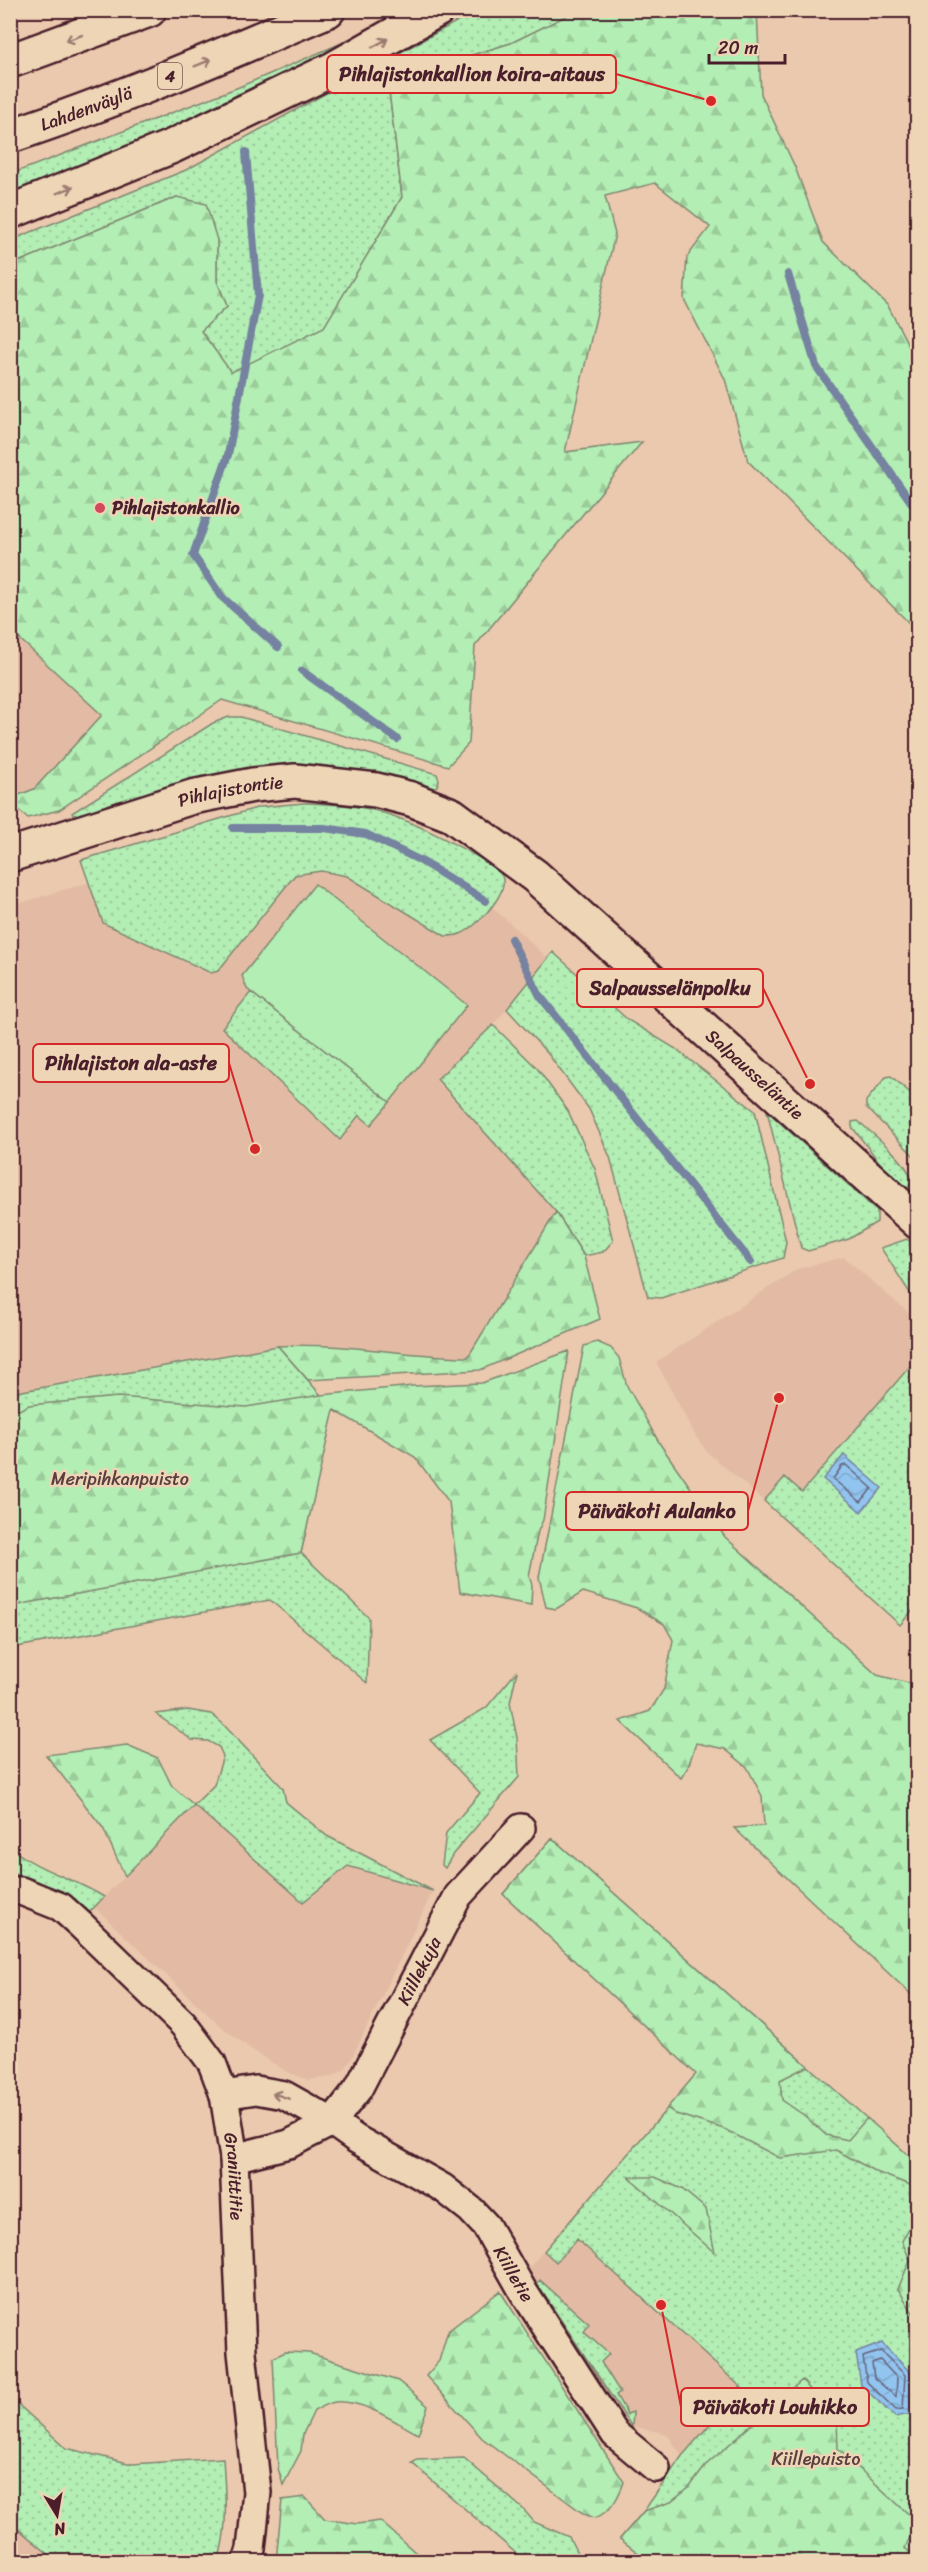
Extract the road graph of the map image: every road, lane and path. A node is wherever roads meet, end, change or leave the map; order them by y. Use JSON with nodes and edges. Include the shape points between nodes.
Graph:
{"nodes":[{"id":1,"x":148,"y":10,"type":"edge"},
{"id":2,"x":328,"y":10,"type":"edge"},
{"id":3,"x":437,"y":10,"type":"edge"},
{"id":4,"x":10,"y":62,"type":"edge"},
{"id":5,"x":10,"y":136,"type":"edge"},
{"id":6,"x":10,"y":212,"type":"edge"},
{"id":7,"x":452,"y":815,"type":"joint"},
{"id":8,"x":10,"y":855,"type":"edge"},
{"id":9,"x":918,"y":1222,"type":"edge"},
{"id":10,"x":521,"y":1828,"type":"dead end"},
{"id":11,"x":10,"y":1891,"type":"edge"},
{"id":12,"x":224,"y":2095,"type":"junction"},
{"id":13,"x":332,"y":2122,"type":"junction"},
{"id":14,"x":234,"y":2158,"type":"junction"},
{"id":15,"x":656,"y":2468,"type":"dead end"},
{"id":16,"x":247,"y":2562,"type":"edge"}],
"edges":[{"from":1,"to":4,"type":"main road","one_way":true},
{"from":5,"to":2,"type":"main road","name":"Lahdenväylä","number":"4","one_way":true,"via":[[206,62]]},
{"from":6,"to":3,"type":"main road","one_way":true,"via":[[173,146],[333,69]]},
{"from":7,"to":8,"type":"main road","name":"Pihlajistontie","via":[[376,789],[295,781],[192,797]]},
{"from":7,"to":9,"type":"main road","name":"Salpausseläntie","via":[[535,876]]},
{"from":10,"to":13,"type":"street","name":"Kiillekuja","via":[[458,1896],[358,2089]]},
{"from":11,"to":12,"type":"street","name":"Graniittitie","via":[[21,1891],[61,1907],[81,1925],[183,2024],[212,2063]]},
{"from":13,"to":12,"type":"street","name":"Kiilletie","one_way":true,"via":[[284,2095],[256,2090]]},
{"from":12,"to":14,"type":"street","name":"Graniittitie"},
{"from":13,"to":14,"type":"street","via":[[289,2144]]},
{"from":13,"to":15,"type":"street","name":"Kiilletie","via":[[443,2188],[486,2226],[615,2434]]},
{"from":14,"to":16,"type":"street","name":"Graniittitie","via":[[242,2352],[257,2492]]}]}
